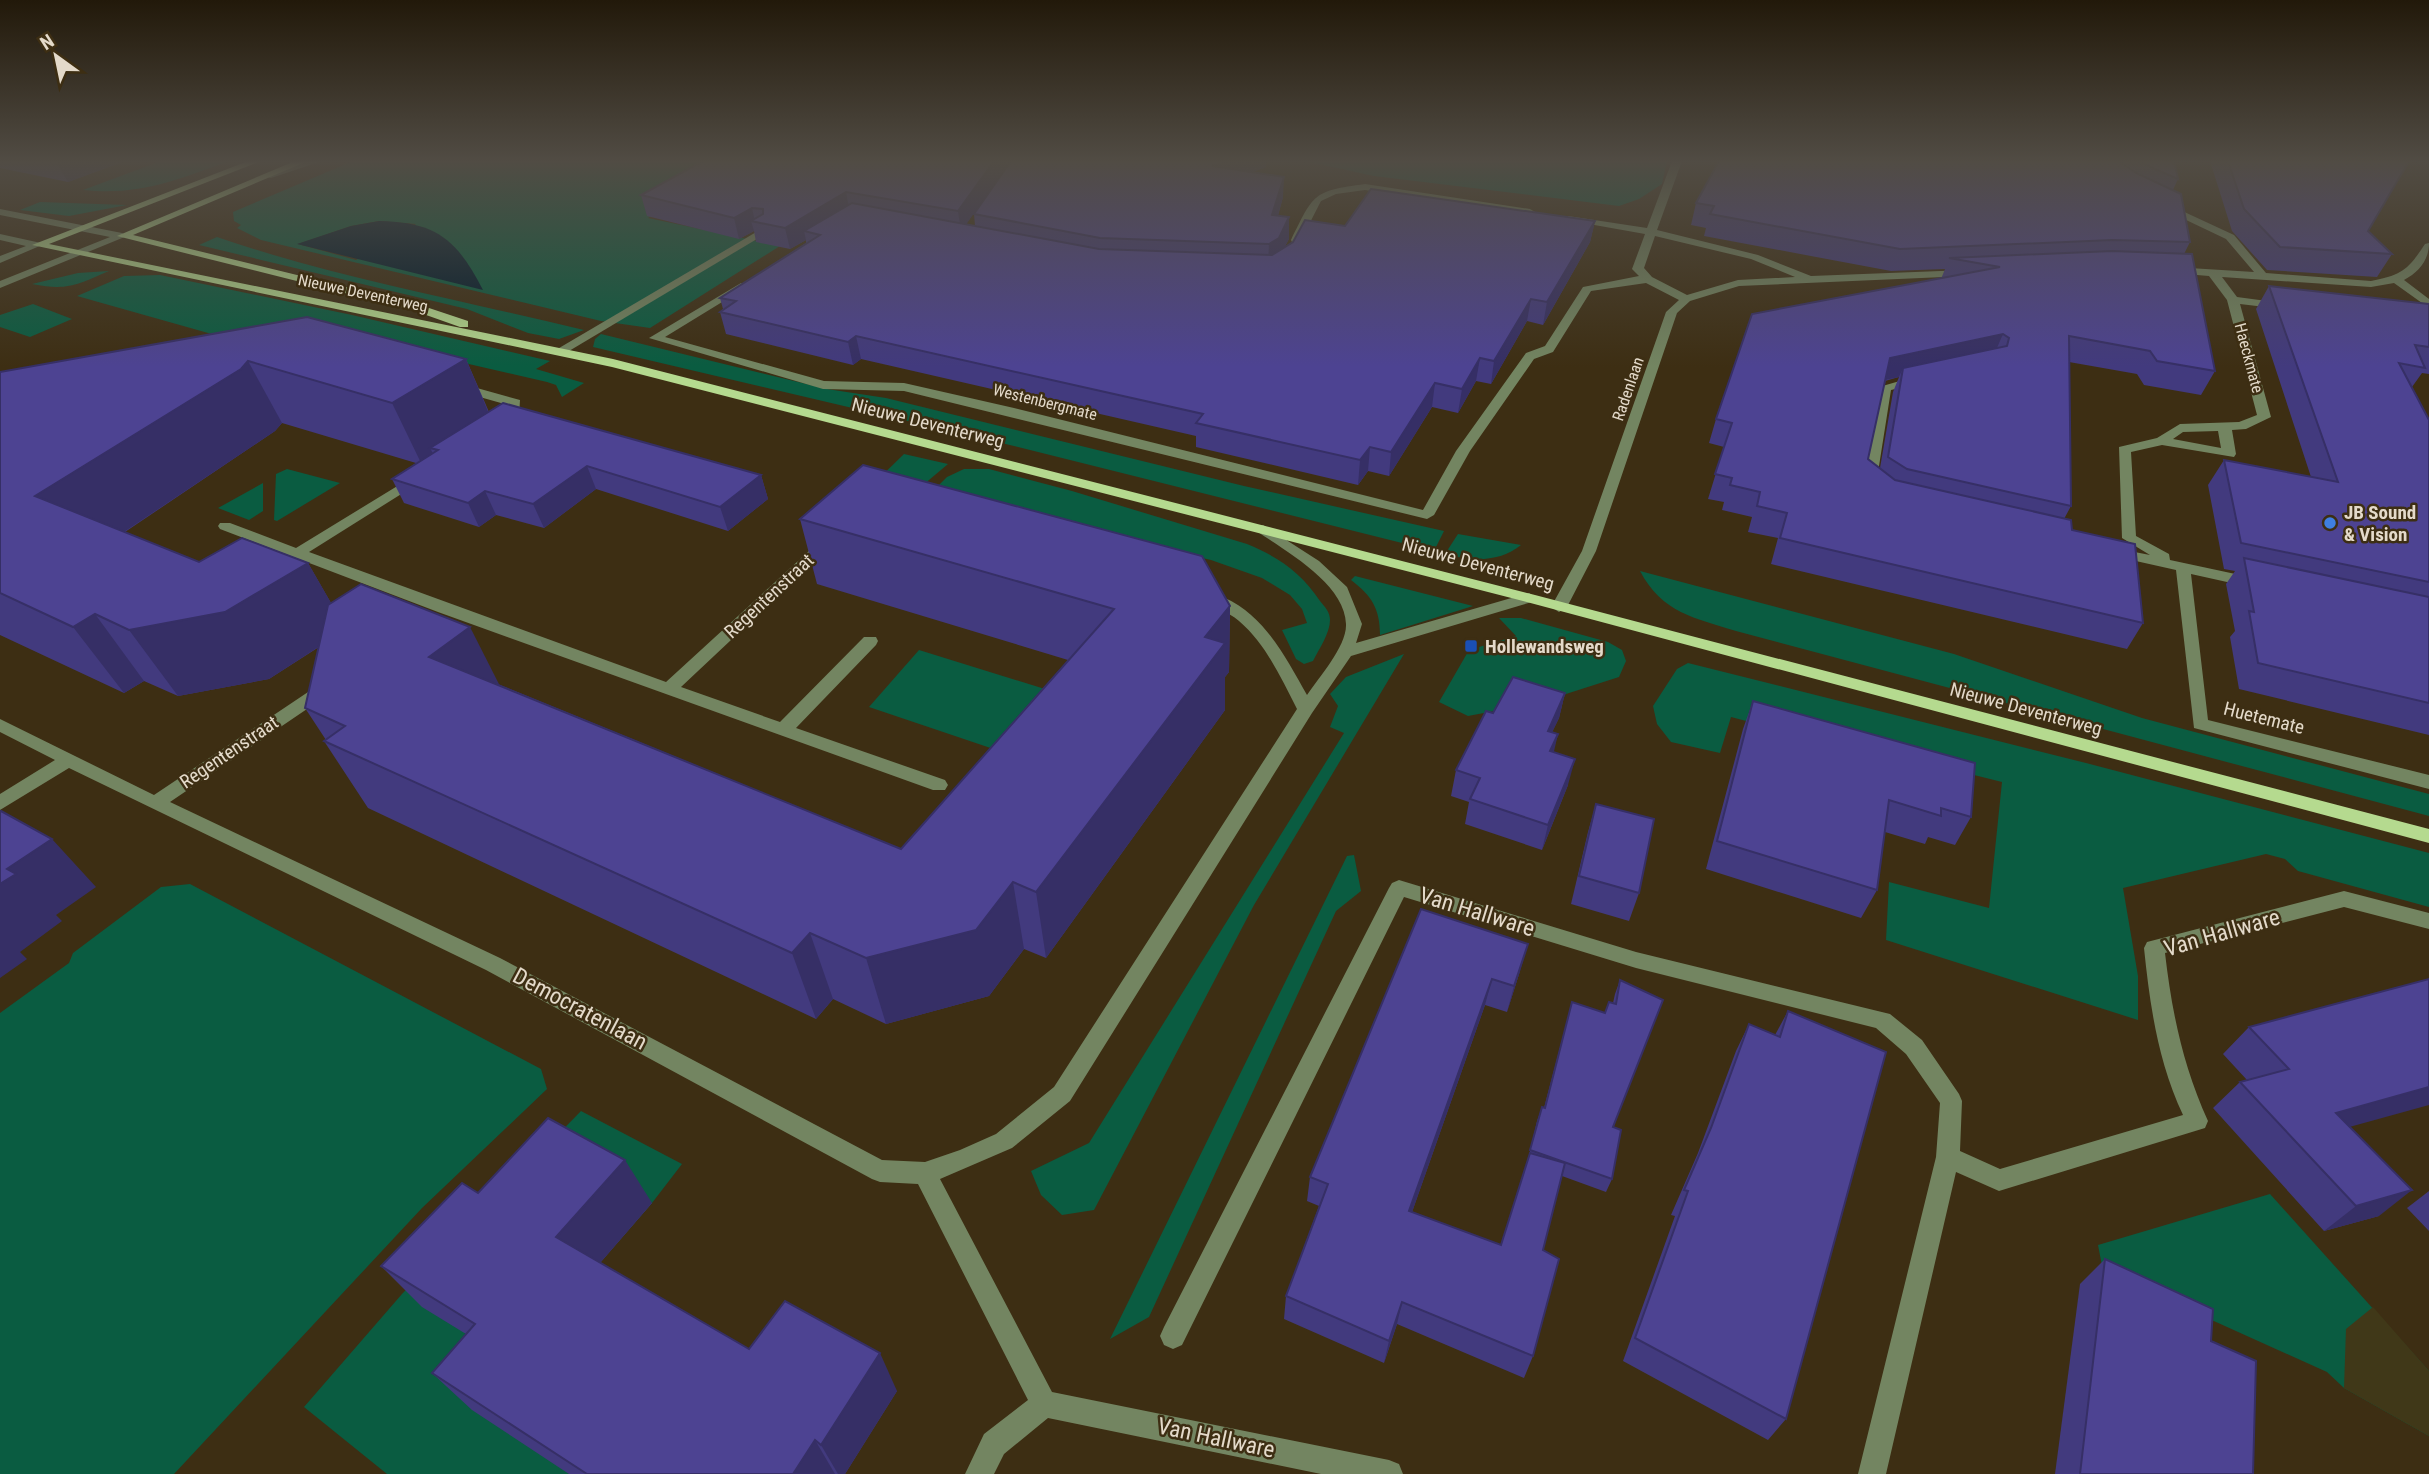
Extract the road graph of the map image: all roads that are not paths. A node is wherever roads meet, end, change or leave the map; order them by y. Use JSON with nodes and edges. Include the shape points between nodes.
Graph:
{"nodes":[{"id":1,"x":77,"y":230,"type":"edge"},
{"id":2,"x":96,"y":230,"type":"edge"},
{"id":3,"x":137,"y":230,"type":"edge"},
{"id":4,"x":1301,"y":230,"type":"edge"},
{"id":5,"x":1640,"y":230,"type":"edge"},
{"id":6,"x":2215,"y":230,"type":"edge"},
{"id":7,"x":1653,"y":232,"type":"junction"},
{"id":8,"x":762,"y":233,"type":"edge"},
{"id":9,"x":122,"y":236,"type":"junction"},
{"id":10,"x":0,"y":237,"type":"edge"},
{"id":11,"x":37,"y":245,"type":"junction"},
{"id":12,"x":2429,"y":246,"type":"edge"},
{"id":13,"x":1289,"y":253,"type":"edge"},
{"id":14,"x":78,"y":254,"type":"junction"},
{"id":15,"x":0,"y":260,"type":"edge"},
{"id":16,"x":2157,"y":268,"type":"edge"},
{"id":17,"x":1978,"y":272,"type":"edge"},
{"id":18,"x":2213,"y":273,"type":"junction"},
{"id":19,"x":2262,"y":275,"type":"junction"},
{"id":20,"x":1648,"y":279,"type":"junction"},
{"id":21,"x":1807,"y":279,"type":"junction"},
{"id":22,"x":2397,"y":280,"type":"junction"},
{"id":23,"x":749,"y":281,"type":"edge"},
{"id":24,"x":0,"y":285,"type":"edge"},
{"id":25,"x":1686,"y":299,"type":"junction"},
{"id":26,"x":2233,"y":300,"type":"junction"},
{"id":27,"x":2429,"y":305,"type":"edge"},
{"id":28,"x":2299,"y":307,"type":"edge"},
{"id":29,"x":514,"y":341,"type":"junction"},
{"id":30,"x":560,"y":351,"type":"junction"},
{"id":31,"x":1938,"y":376,"type":"edge"},
{"id":32,"x":451,"y":385,"type":"edge"},
{"id":33,"x":2224,"y":425,"type":"junction"},
{"id":34,"x":490,"y":432,"type":"edge"},
{"id":35,"x":2162,"y":441,"type":"junction"},
{"id":36,"x":434,"y":467,"type":"edge"},
{"id":37,"x":1879,"y":492,"type":"edge"},
{"id":38,"x":225,"y":526,"type":"dead end"},
{"id":39,"x":1263,"y":529,"type":"junction"},
{"id":40,"x":837,"y":533,"type":"edge"},
{"id":41,"x":2103,"y":549,"type":"edge"},
{"id":42,"x":299,"y":552,"type":"junction"},
{"id":43,"x":2183,"y":568,"type":"junction"},
{"id":44,"x":2265,"y":585,"type":"edge"},
{"id":45,"x":1189,"y":590,"type":"edge"},
{"id":46,"x":1529,"y":598,"type":"junction"},
{"id":47,"x":1559,"y":607,"type":"junction"},
{"id":48,"x":444,"y":609,"type":"junction"},
{"id":49,"x":421,"y":624,"type":"edge"},
{"id":50,"x":870,"y":641,"type":"dead end"},
{"id":51,"x":1345,"y":652,"type":"junction"},
{"id":52,"x":340,"y":679,"type":"edge"},
{"id":53,"x":670,"y":688,"type":"junction"},
{"id":54,"x":1306,"y":709,"type":"junction"},
{"id":55,"x":0,"y":725,"type":"edge"},
{"id":56,"x":783,"y":730,"type":"junction"},
{"id":57,"x":68,"y":760,"type":"junction"},
{"id":58,"x":2429,"y":782,"type":"edge"},
{"id":59,"x":939,"y":785,"type":"dead end"},
{"id":60,"x":0,"y":803,"type":"edge"},
{"id":61,"x":155,"y":803,"type":"junction"},
{"id":62,"x":2429,"y":836,"type":"edge"},
{"id":63,"x":2429,"y":921,"type":"edge"},
{"id":64,"x":1948,"y":1157,"type":"junction"},
{"id":65,"x":925,"y":1173,"type":"junction"},
{"id":66,"x":1173,"y":1336,"type":"dead end"},
{"id":67,"x":1044,"y":1404,"type":"junction"},
{"id":68,"x":979,"y":1474,"type":"edge"},
{"id":69,"x":1389,"y":1474,"type":"edge"},
{"id":70,"x":1872,"y":1474,"type":"edge"}],
"edges":[{"from":1,"to":11,"type":"main road"},
{"from":2,"to":9,"type":"street","name":"Nieuwe Deventerweg"},
{"from":3,"to":9,"type":"main road"},
{"from":4,"to":13,"type":"street"},
{"from":5,"to":7,"type":"street"},
{"from":6,"to":19,"type":"street","via":[[2230,237]]},
{"from":7,"to":20,"type":"street","via":[[1638,270]]},
{"from":7,"to":21,"type":"street","via":[[1751,253]]},
{"from":8,"to":30,"type":"street"},
{"from":9,"to":14,"type":"street"},
{"from":9,"to":29,"type":"main road","name":"Nieuwe Deventerweg","via":[[416,307]]},
{"from":10,"to":11,"type":"street","name":"Nieuwe Deventerweg"},
{"from":11,"to":14,"type":"main road","name":"Nieuwe Deventerweg"},
{"from":11,"to":15,"type":"street"},
{"from":12,"to":22,"type":"street","via":[[2413,272]]},
{"from":14,"to":24,"type":"street"},
{"from":14,"to":29,"type":"main road","name":"Nieuwe Deventerweg"},
{"from":16,"to":18,"type":"street"},
{"from":17,"to":21,"type":"street"},
{"from":18,"to":19,"type":"street"},
{"from":18,"to":26,"type":"street","name":"Haeckmate"},
{"from":19,"to":22,"type":"street","via":[[2371,284]]},
{"from":20,"to":23,"type":"street","name":"Westenbergmate","via":[[1587,289],[1549,349],[1530,356],[1463,451],[1427,516],[1014,412],[904,387],[822,384],[655,338]]},
{"from":20,"to":25,"type":"street"},
{"from":21,"to":25,"type":"street","via":[[1738,284]]},
{"from":22,"to":27,"type":"street"},
{"from":25,"to":47,"type":"street","name":"Radenlaan","via":[[1672,312],[1589,551]]},
{"from":26,"to":28,"type":"street","name":"Haeckmate"},
{"from":26,"to":33,"type":"street","name":"Haeckmate","via":[[2264,417],[2241,426]]},
{"from":29,"to":30,"type":"main road","name":"Nieuwe Deventerweg"},
{"from":30,"to":39,"type":"main road","name":"Nieuwe Deventerweg"},
{"from":31,"to":37,"type":"street","via":[[1885,387],[1868,484]]},
{"from":32,"to":34,"type":"street","via":[[515,403],[512,417]]},
{"from":33,"to":35,"type":"street","name":"Haeckmate","via":[[2180,428]]},
{"from":33,"to":35,"type":"street","name":"Haeckmate","via":[[2229,454]]},
{"from":35,"to":43,"type":"street","name":"Haeckmate","via":[[2124,450],[2129,538]]},
{"from":36,"to":42,"type":"street"},
{"from":38,"to":42,"type":"street"},
{"from":39,"to":46,"type":"main road","name":"Nieuwe Deventerweg"},
{"from":39,"to":51,"type":"street","via":[[1342,590],[1354,624]]},
{"from":40,"to":53,"type":"street","name":"Regentenstraat"},
{"from":41,"to":43,"type":"street","name":"Haeckmate"},
{"from":42,"to":48,"type":"street"},
{"from":43,"to":44,"type":"street","name":"Haeckmate"},
{"from":43,"to":58,"type":"street","name":"Huetemate","via":[[2200,724]]},
{"from":45,"to":54,"type":"street","via":[[1221,601],[1264,635]]},
{"from":46,"to":47,"type":"main road","name":"Nieuwe Deventerweg"},
{"from":46,"to":51,"type":"street"},
{"from":47,"to":62,"type":"main road","name":"Nieuwe Deventerweg"},
{"from":48,"to":49,"type":"street"},
{"from":48,"to":53,"type":"street"},
{"from":50,"to":56,"type":"street"},
{"from":51,"to":54,"type":"street"},
{"from":52,"to":61,"type":"street","name":"Regentenstraat"},
{"from":53,"to":56,"type":"street"},
{"from":54,"to":65,"type":"street","via":[[1062,1094],[1004,1141]]},
{"from":55,"to":57,"type":"street","name":"Democratenlaan"},
{"from":56,"to":59,"type":"street"},
{"from":57,"to":60,"type":"street"},
{"from":57,"to":61,"type":"street","name":"Democratenlaan"},
{"from":61,"to":65,"type":"street","name":"Democratenlaan","via":[[493,964],[880,1171]]},
{"from":63,"to":64,"type":"street","name":"Van Hallware","via":[[2344,899],[2154,948],[2164,1030],[2180,1089],[2197,1121],[1999,1180]]},
{"from":64,"to":66,"type":"street","name":"Van Hallware","via":[[1951,1101],[1914,1047],[1882,1020],[1636,960],[1399,888]]},
{"from":64,"to":70,"type":"street","name":"Van Hallware"},
{"from":65,"to":67,"type":"street"},
{"from":67,"to":68,"type":"street","via":[[994,1444]]},
{"from":67,"to":69,"type":"street","name":"Van Hallware"}]}
